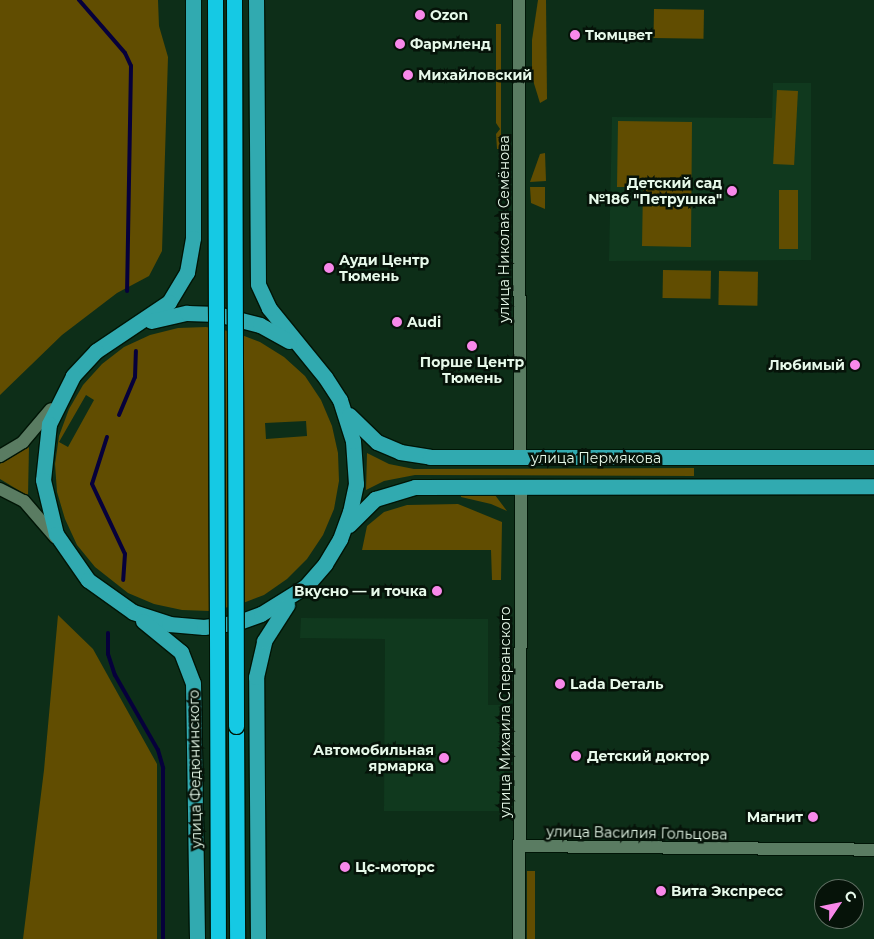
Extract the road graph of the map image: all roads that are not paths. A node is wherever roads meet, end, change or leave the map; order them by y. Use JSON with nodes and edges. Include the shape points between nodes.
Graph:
{"nodes":[{"id":1,"x":193,"y":0,"type":"edge"},
{"id":2,"x":215,"y":0,"type":"edge"},
{"id":3,"x":234,"y":0,"type":"edge"},
{"id":4,"x":256,"y":0,"type":"edge"},
{"id":5,"x":519,"y":0,"type":"edge"},
{"id":6,"x":124,"y":332,"type":"junction"},
{"id":7,"x":307,"y":356,"type":"junction"},
{"id":8,"x":64,"y":390,"type":"junction"},
{"id":9,"x":340,"y":400,"type":"junction"},
{"id":10,"x":0,"y":456,"type":"edge"},
{"id":11,"x":874,"y":457,"type":"edge"},
{"id":12,"x":520,"y":458,"type":"junction"},
{"id":13,"x":521,"y":486,"type":"junction"},
{"id":14,"x":874,"y":486,"type":"edge"},
{"id":15,"x":0,"y":488,"type":"edge"},
{"id":16,"x":340,"y":539,"type":"junction"},
{"id":17,"x":65,"y":551,"type":"junction"},
{"id":18,"x":306,"y":586,"type":"junction"},
{"id":19,"x":117,"y":604,"type":"junction"},
{"id":20,"x":519,"y":846,"type":"junction"},
{"id":21,"x":874,"y":850,"type":"edge"},
{"id":22,"x":197,"y":939,"type":"edge"},
{"id":23,"x":218,"y":939,"type":"edge"},
{"id":24,"x":237,"y":939,"type":"edge"},
{"id":25,"x":258,"y":939,"type":"edge"},
{"id":26,"x":519,"y":939,"type":"edge"}],
"edges":[{"from":1,"to":6,"type":"main road","via":[[192,254],[188,272],[169,302]]},
{"from":2,"to":23,"type":"highway","bridge":true},
{"from":3,"to":24,"type":"highway","bridge":true},
{"from":4,"to":7,"type":"main road","via":[[258,284],[268,308]]},
{"from":5,"to":12,"type":"street","name":"улица Николая Семёнова"},
{"from":6,"to":7,"type":"main road","via":[[172,315],[217,314],[260,325],[286,339]]},
{"from":6,"to":8,"type":"main road","via":[[90,357]]},
{"from":7,"to":9,"type":"main road","name":"улица Пермякова"},
{"from":8,"to":10,"type":"street","via":[[32,433]]},
{"from":8,"to":17,"type":"main road","via":[[45,443],[43,480],[50,517]]},
{"from":9,"to":12,"type":"main road","name":"улица Пермякова","via":[[366,434],[400,452],[430,457]]},
{"from":9,"to":16,"type":"main road","via":[[353,441],[356,470],[354,498]]},
{"from":11,"to":12,"type":"main road","name":"улица Пермякова"},
{"from":13,"to":14,"type":"main road","name":"улица Пермякова"},
{"from":13,"to":16,"type":"main road","name":"улица Пермякова","via":[[400,489],[366,506]]},
{"from":13,"to":20,"type":"street","name":"улица Михаила Сперанского"},
{"from":15,"to":17,"type":"street","via":[[14,494],[34,510]]},
{"from":16,"to":18,"type":"main road"},
{"from":17,"to":19,"type":"main road","via":[[88,580]]},
{"from":18,"to":19,"type":"main road","via":[[261,614],[216,626],[169,624]]},
{"from":18,"to":25,"type":"main road","via":[[276,618],[264,641],[257,667]]},
{"from":19,"to":22,"type":"main road","name":"улица Федюнинского","via":[[172,642],[186,662],[193,683]]},
{"from":20,"to":21,"type":"street","name":"улица Василия Гольцова"},
{"from":20,"to":26,"type":"street","name":"улица Михаила Сперанского"}]}
